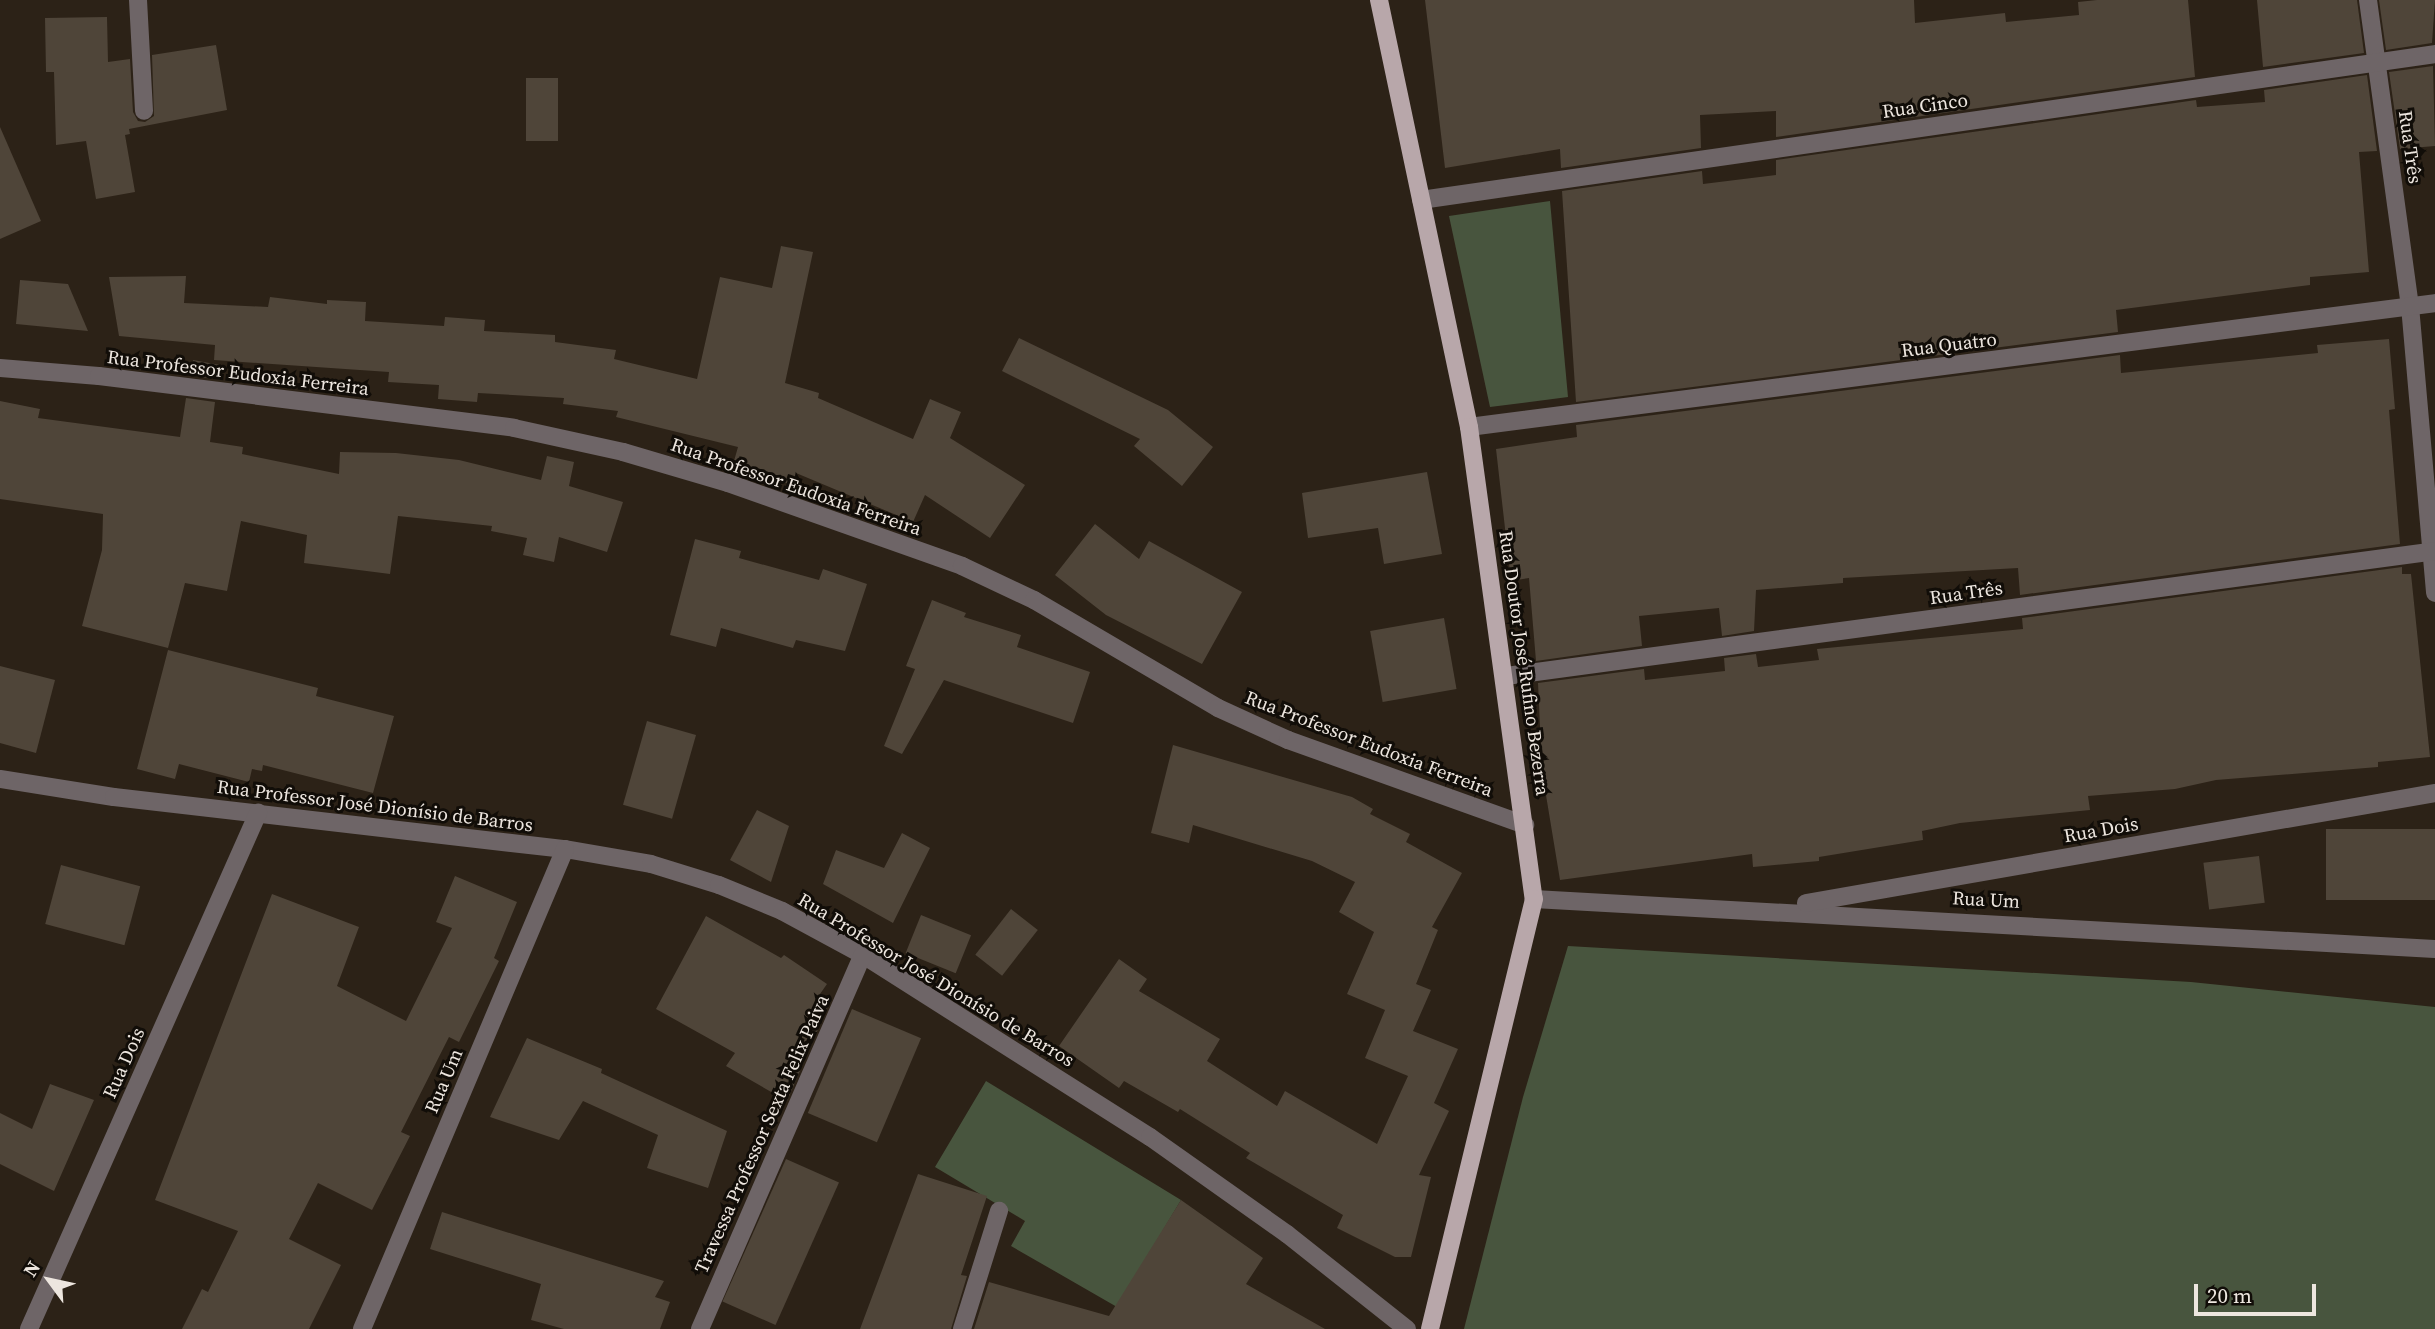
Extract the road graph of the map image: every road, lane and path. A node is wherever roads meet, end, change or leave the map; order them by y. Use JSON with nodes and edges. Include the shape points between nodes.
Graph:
{"nodes":[{"id":1,"x":138,"y":0,"type":"edge"},
{"id":2,"x":1379,"y":0,"type":"edge"},
{"id":3,"x":2368,"y":0,"type":"edge"},
{"id":4,"x":2435,"y":54,"type":"edge"},
{"id":5,"x":2377,"y":62,"type":"junction"},
{"id":6,"x":144,"y":111,"type":"dead end"},
{"id":7,"x":1421,"y":200,"type":"junction"},
{"id":8,"x":2435,"y":303,"type":"edge"},
{"id":9,"x":2410,"y":306,"type":"junction"},
{"id":10,"x":0,"y":369,"type":"edge"},
{"id":11,"x":1469,"y":428,"type":"junction"},
{"id":12,"x":2433,"y":551,"type":"edge"},
{"id":13,"x":2435,"y":593,"type":"edge"},
{"id":14,"x":1506,"y":676,"type":"junction"},
{"id":15,"x":0,"y":779,"type":"edge"},
{"id":16,"x":2435,"y":793,"type":"edge"},
{"id":17,"x":258,"y":813,"type":"junction"},
{"id":18,"x":1525,"y":825,"type":"junction"},
{"id":19,"x":565,"y":849,"type":"junction"},
{"id":20,"x":1534,"y":899,"type":"junction"},
{"id":21,"x":1775,"y":909,"type":"junction"},
{"id":22,"x":2435,"y":949,"type":"edge"},
{"id":23,"x":863,"y":956,"type":"junction"},
{"id":24,"x":999,"y":1211,"type":"dead end"},
{"id":25,"x":29,"y":1329,"type":"edge"},
{"id":26,"x":362,"y":1329,"type":"edge"},
{"id":27,"x":700,"y":1329,"type":"edge"},
{"id":28,"x":962,"y":1329,"type":"edge"},
{"id":29,"x":1407,"y":1329,"type":"edge"},
{"id":30,"x":1430,"y":1329,"type":"edge"}],
"edges":[{"from":1,"to":6,"type":"street"},
{"from":2,"to":7,"type":"main road","name":"Rua Doutor José Rufino Bezerra"},
{"from":3,"to":5,"type":"street","name":"Rua Três"},
{"from":4,"to":5,"type":"street","name":"Rua Cinco"},
{"from":5,"to":7,"type":"street","name":"Rua Cinco"},
{"from":5,"to":9,"type":"street","name":"Rua Três"},
{"from":7,"to":11,"type":"main road","name":"Rua Doutor José Rufino Bezerra"},
{"from":8,"to":9,"type":"street","name":"Rua Quatro"},
{"from":9,"to":11,"type":"street","name":"Rua Quatro"},
{"from":9,"to":12,"type":"street","name":"Rua Três"},
{"from":10,"to":18,"type":"street","name":"Rua Professor Eudoxia Ferreira","via":[[99,376],[514,429],[623,452],[715,479],[962,566],[1034,600],[1218,708],[1288,740]]},
{"from":11,"to":14,"type":"main road","name":"Rua Doutor José Rufino Bezerra"},
{"from":12,"to":13,"type":"street","name":"Rua Três"},
{"from":12,"to":14,"type":"street","name":"Rua Três"},
{"from":14,"to":18,"type":"main road","name":"Rua Doutor José Rufino Bezerra"},
{"from":15,"to":17,"type":"street","name":"Rua Professor José Dionísio de Barros"},
{"from":16,"to":21,"type":"street","name":"Rua Dois"},
{"from":17,"to":19,"type":"street","name":"Rua Professor José Dionísio de Barros"},
{"from":17,"to":25,"type":"street","name":"Rua Dois"},
{"from":18,"to":20,"type":"main road","name":"Rua Doutor José Rufino Bezerra"},
{"from":19,"to":23,"type":"street","name":"Rua Professor José Dionísio de Barros","via":[[651,864],[719,885],[782,911]]},
{"from":19,"to":26,"type":"street","name":"Rua Um"},
{"from":20,"to":21,"type":"street","name":"Rua Um"},
{"from":20,"to":30,"type":"main road","name":"Rua Doutor José Rufino Bezerra"},
{"from":21,"to":22,"type":"street","name":"Rua Um"},
{"from":23,"to":27,"type":"street","name":"Travessa Professor Sexta Felix Paiva"},
{"from":23,"to":29,"type":"street","name":"Rua Professor José Dionísio de Barros","via":[[1150,1137],[1287,1234]]},
{"from":24,"to":28,"type":"street"}]}
